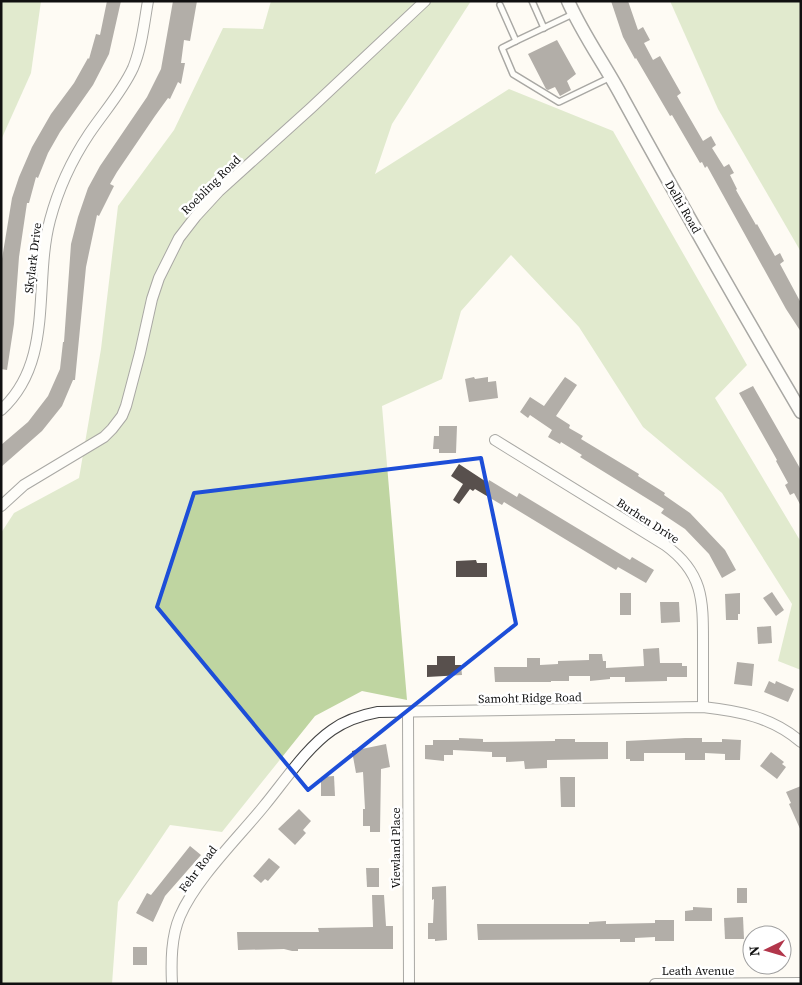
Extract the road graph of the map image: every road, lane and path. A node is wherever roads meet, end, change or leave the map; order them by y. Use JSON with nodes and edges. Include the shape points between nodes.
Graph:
{"nodes":[{"id":1,"x":148,"y":1,"type":"edge"},
{"id":2,"x":425,"y":1,"type":"edge"},
{"id":3,"x":532,"y":1,"type":"edge"},
{"id":4,"x":568,"y":1,"type":"edge"},
{"id":5,"x":500,"y":4,"type":"dead end"},
{"id":6,"x":574,"y":14,"type":"junction"},
{"id":7,"x":544,"y":28,"type":"junction"},
{"id":8,"x":516,"y":41,"type":"junction"},
{"id":9,"x":611,"y":76,"type":"junction"},
{"id":10,"x":1,"y":410,"type":"edge"},
{"id":11,"x":801,"y":412,"type":"edge"},
{"id":12,"x":495,"y":440,"type":"dead end"},
{"id":13,"x":1,"y":506,"type":"edge"},
{"id":14,"x":703,"y":707,"type":"junction"},
{"id":15,"x":408,"y":712,"type":"junction"},
{"id":16,"x":801,"y":742,"type":"edge"},
{"id":17,"x":281,"y":786,"type":"joint"},
{"id":18,"x":801,"y":983,"type":"edge"},
{"id":19,"x":172,"y":984,"type":"edge"},
{"id":20,"x":409,"y":984,"type":"edge"},
{"id":21,"x":655,"y":984,"type":"edge"},
{"id":22,"x":685,"y":984,"type":"edge"}],
"edges":[{"from":1,"to":10,"type":"street","name":"Skylark Drive","via":[[133,67],[80,148],[57,197],[44,250],[34,356],[26,379]]},
{"from":2,"to":13,"type":"street","name":"Roebling Road","via":[[196,216],[179,238],[159,278],[122,416],[104,437],[24,485]]},
{"from":3,"to":7,"type":"lane"},
{"from":4,"to":6,"type":"street","name":"Delhi Road"},
{"from":5,"to":8,"type":"lane"},
{"from":6,"to":7,"type":"lane"},
{"from":6,"to":9,"type":"street","name":"Delhi Road"},
{"from":7,"to":8,"type":"lane"},
{"from":8,"to":9,"type":"lane","via":[[502,48],[513,74],[559,102]]},
{"from":9,"to":11,"type":"street","name":"Delhi Road","via":[[662,172]]},
{"from":12,"to":14,"type":"street","name":"Burhen Drive","via":[[665,545],[685,563],[696,582],[703,608]]},
{"from":14,"to":15,"type":"street","name":"Samoht Ridge Road"},
{"from":14,"to":16,"type":"street","name":"Samoht Ridge Road","via":[[743,712],[764,719]]},
{"from":15,"to":17,"type":"street","name":"Samoht Ridge Road","via":[[362,715],[332,730],[314,746]]},
{"from":15,"to":20,"type":"street","name":"Viewland Place"},
{"from":17,"to":19,"type":"street","name":"Fehr Road","via":[[198,885],[180,916],[171,959]]},
{"from":18,"to":22,"type":"street","name":"Leath Avenue"},
{"from":21,"to":22,"type":"street","name":"Leath Avenue"}]}
